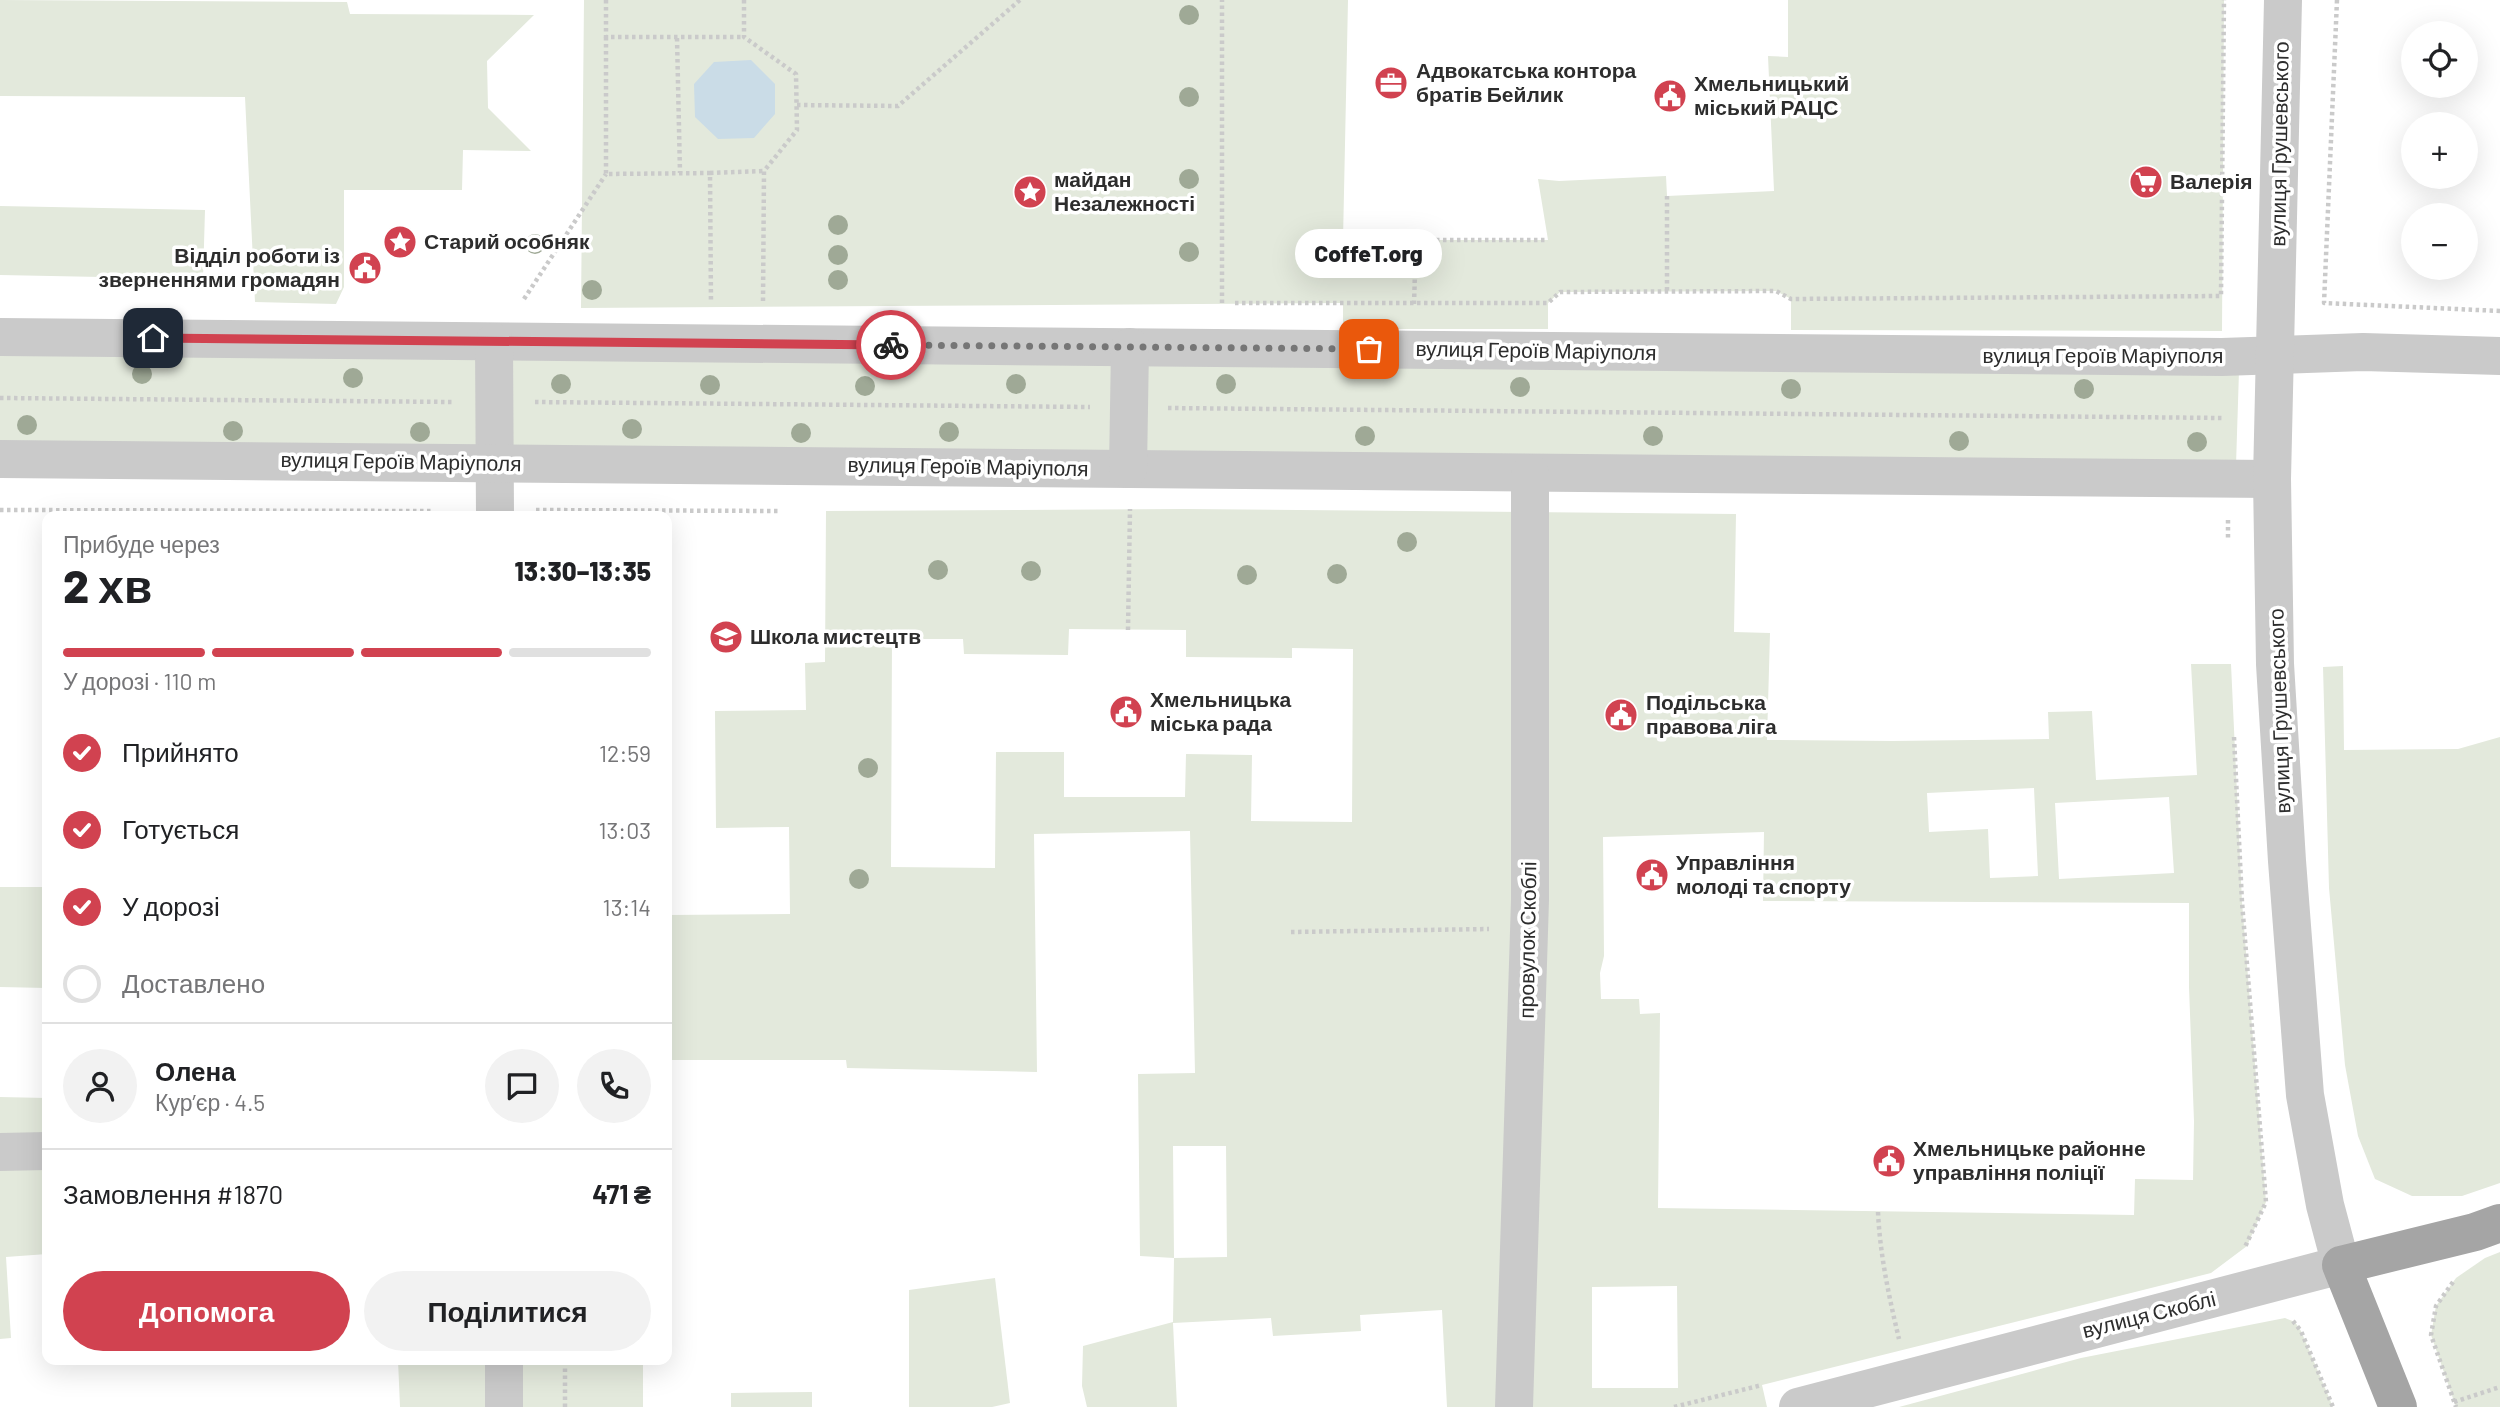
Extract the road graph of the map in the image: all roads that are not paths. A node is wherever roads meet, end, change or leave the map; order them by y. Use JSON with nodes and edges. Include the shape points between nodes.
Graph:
{"nodes":[{"id":1,"x":2283,"y":0,"type":"edge"},
{"id":2,"x":0,"y":337,"type":"edge"},
{"id":3,"x":494,"y":342,"type":"junction"},
{"id":4,"x":1130,"y":347,"type":"junction"},
{"id":5,"x":2500,"y":356,"type":"edge"},
{"id":6,"x":2275,"y":357,"type":"junction"},
{"id":7,"x":0,"y":459,"type":"edge"},
{"id":8,"x":495,"y":463,"type":"junction"},
{"id":9,"x":1128,"y":469,"type":"junction"},
{"id":10,"x":1530,"y":473,"type":"junction"},
{"id":11,"x":2272,"y":479,"type":"junction"},
{"id":12,"x":495,"y":511,"type":"edge"},
{"id":13,"x":42,"y":1151,"type":"edge"},
{"id":14,"x":0,"y":1152,"type":"edge"},
{"id":15,"x":2500,"y":1223,"type":"edge"},
{"id":16,"x":2342,"y":1265,"type":"junction"},
{"id":17,"x":504,"y":1365,"type":"edge"},
{"id":18,"x":1786,"y":1395,"type":"edge"},
{"id":19,"x":504,"y":1407,"type":"edge"},
{"id":20,"x":1514,"y":1407,"type":"edge"},
{"id":21,"x":2398,"y":1407,"type":"edge"}],
"edges":[{"from":1,"to":6,"type":"street","name":"вулиця Грушевського"},
{"from":2,"to":3,"type":"street","name":"вулиця Героїв Маріуполя"},
{"from":3,"to":4,"type":"street","name":"вулиця Героїв Маріуполя"},
{"from":3,"to":8,"type":"street"},
{"from":4,"to":6,"type":"street","name":"вулиця Героїв Маріуполя"},
{"from":4,"to":9,"type":"street"},
{"from":5,"to":6,"type":"street","name":"вулиця Героїв Маріуполя","via":[[2362,352]]},
{"from":6,"to":11,"type":"street","name":"вулиця Грушевського"},
{"from":7,"to":8,"type":"street","name":"вулиця Героїв Маріуполя"},
{"from":8,"to":9,"type":"street","name":"вулиця Героїв Маріуполя"},
{"from":8,"to":12,"type":"street"},
{"from":9,"to":10,"type":"street","name":"вулиця Героїв Маріуполя"},
{"from":10,"to":11,"type":"street","name":"вулиця Героїв Маріуполя"},
{"from":10,"to":20,"type":"street","name":"провулок Скоблі","via":[[1529,928]]},
{"from":11,"to":16,"type":"street","name":"вулиця Грушевського","via":[[2275,664],[2305,1095],[2325,1205]]},
{"from":13,"to":14,"type":"street"},
{"from":15,"to":16,"type":"main road","name":"вулиця Скоблі"},
{"from":16,"to":18,"type":"street","name":"вулиця Скоблі"},
{"from":16,"to":21,"type":"main road","name":"вулиця Грушевського"},
{"from":17,"to":19,"type":"street"}]}
